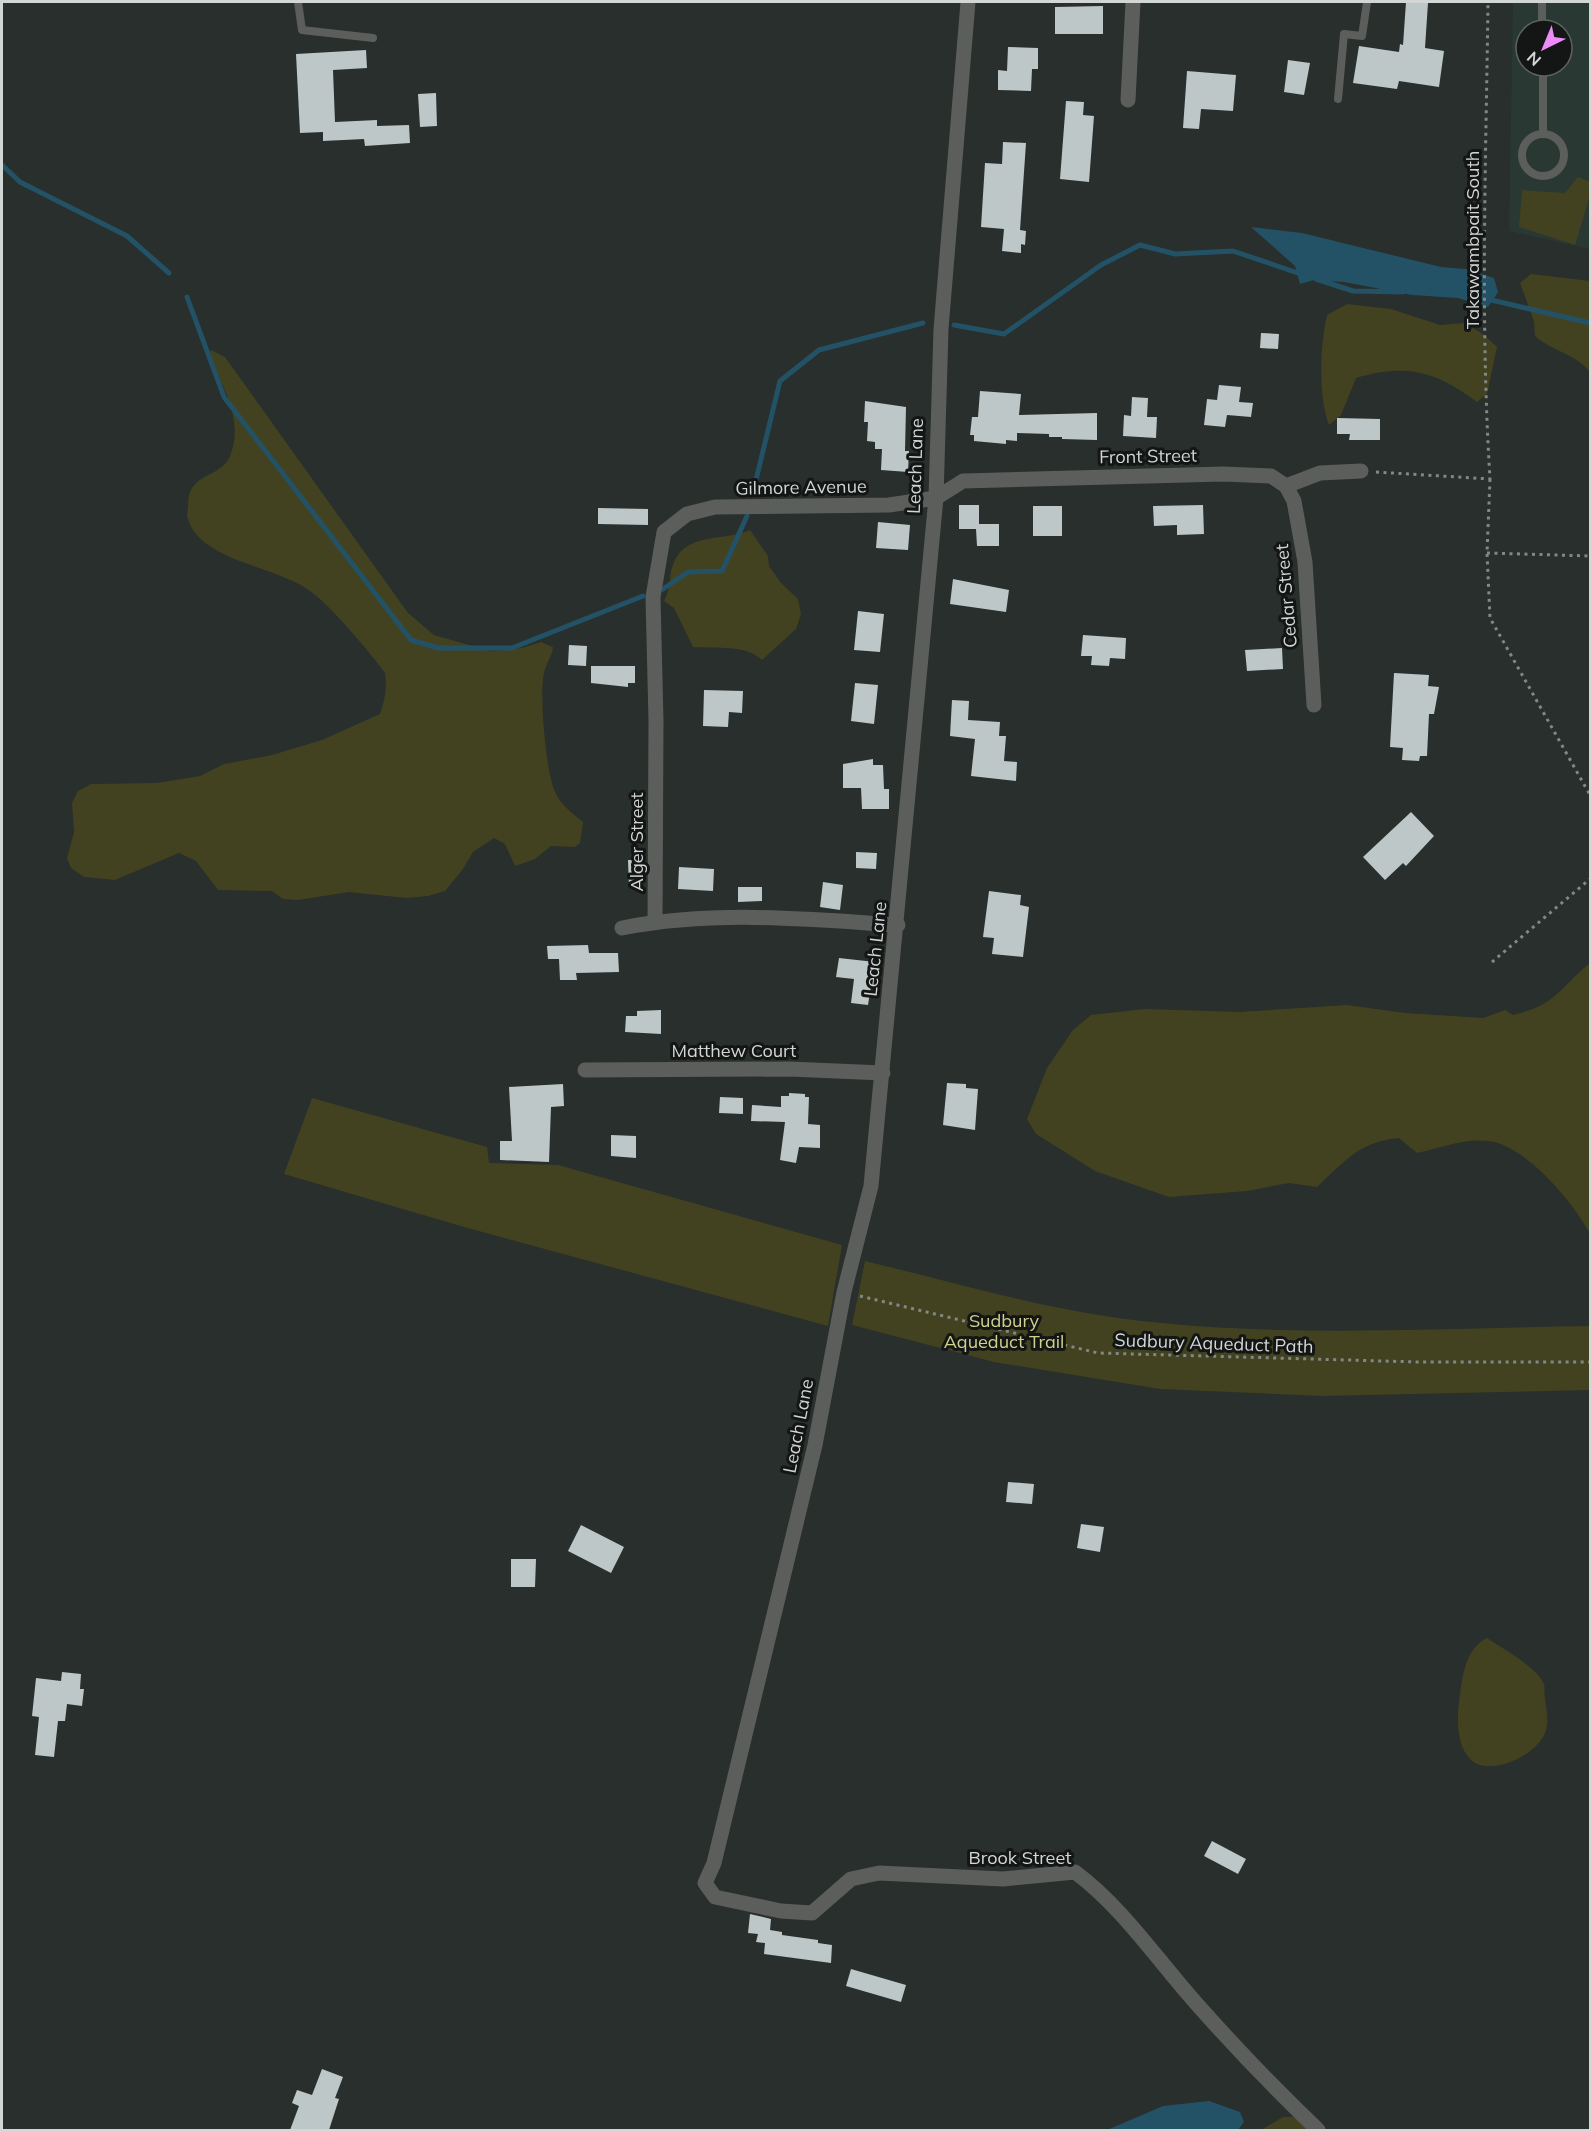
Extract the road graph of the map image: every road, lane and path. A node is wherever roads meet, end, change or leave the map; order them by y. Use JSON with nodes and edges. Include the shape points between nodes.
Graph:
{"nodes":[{"id":1,"x":298,"y":2,"type":"edge"},
{"id":2,"x":968,"y":2,"type":"edge"},
{"id":3,"x":1132,"y":2,"type":"edge"},
{"id":4,"x":1367,"y":2,"type":"edge"},
{"id":5,"x":1488,"y":2,"type":"edge"},
{"id":6,"x":1542,"y":2,"type":"edge"},
{"id":7,"x":1542,"y":18,"type":"edge"},
{"id":8,"x":373,"y":38,"type":"dead end"},
{"id":9,"x":1543,"y":78,"type":"edge"},
{"id":10,"x":1338,"y":99,"type":"dead end"},
{"id":11,"x":1128,"y":100,"type":"dead end"},
{"id":12,"x":1543,"y":134,"type":"junction"},
{"id":13,"x":1360,"y":471,"type":"joint"},
{"id":14,"x":1490,"y":479,"type":"junction"},
{"id":15,"x":1286,"y":486,"type":"junction"},
{"id":16,"x":936,"y":498,"type":"junction"},
{"id":17,"x":671,"y":524,"type":"joint"},
{"id":18,"x":1486,"y":554,"type":"junction"},
{"id":19,"x":1590,"y":556,"type":"edge"},
{"id":20,"x":1314,"y":705,"type":"dead end"},
{"id":21,"x":1590,"y":795,"type":"edge"},
{"id":22,"x":1590,"y":879,"type":"edge"},
{"id":23,"x":655,"y":922,"type":"junction"},
{"id":24,"x":898,"y":925,"type":"junction"},
{"id":25,"x":622,"y":928,"type":"dead end"},
{"id":26,"x":1492,"y":962,"type":"dead end"},
{"id":27,"x":585,"y":1070,"type":"dead end"},
{"id":28,"x":883,"y":1072,"type":"junction"},
{"id":29,"x":844,"y":1292,"type":"junction"},
{"id":30,"x":1590,"y":1362,"type":"edge"},
{"id":31,"x":705,"y":1883,"type":"joint"},
{"id":32,"x":1318,"y":2130,"type":"edge"}],
"edges":[{"from":1,"to":8,"type":"lane","via":[[302,30]]},
{"from":2,"to":16,"type":"street","name":"Leach Lane","via":[[941,329]]},
{"from":3,"to":11,"type":"street"},
{"from":4,"to":10,"type":"lane","via":[[1362,36],[1344,34]]},
{"from":5,"to":14,"type":"path","name":"Takawambpait South","via":[[1485,299]]},
{"from":6,"to":7,"type":"lane"},
{"from":9,"to":12,"type":"lane"},
{"from":12,"to":12,"type":"lane","via":[[1527,141],[1522,158],[1531,173],[1548,177],[1562,166],[1564,149],[1559,141]]},
{"from":13,"to":14,"type":"path"},
{"from":13,"to":15,"type":"street","via":[[1320,473]]},
{"from":14,"to":18,"type":"path","name":"Takawambpait South"},
{"from":15,"to":16,"type":"street","name":"Front Street","via":[[1271,476],[1242,475],[1046,478],[963,481]]},
{"from":15,"to":20,"type":"street","name":"Cedar Street","via":[[1294,501],[1305,562]]},
{"from":16,"to":17,"type":"street","name":"Gilmore Avenue","via":[[833,508],[715,507],[687,514]]},
{"from":16,"to":24,"type":"street","name":"Leach Lane"},
{"from":17,"to":23,"type":"street","name":"Alger Street","via":[[658,551],[653,597]]},
{"from":18,"to":19,"type":"path"},
{"from":18,"to":21,"type":"path","name":"Takawambpait South","via":[[1490,618]]},
{"from":22,"to":26,"type":"path"},
{"from":23,"to":24,"type":"street","via":[[742,915]]},
{"from":23,"to":25,"type":"street"},
{"from":24,"to":28,"type":"street","name":"Leach Lane"},
{"from":27,"to":28,"type":"street","name":"Matthew Court"},
{"from":28,"to":29,"type":"street","name":"Leach Lane","via":[[869,1202]]},
{"from":29,"to":30,"type":"path","name":"Sudbury Aqueduct Path","via":[[1098,1353],[1418,1362]]},
{"from":29,"to":31,"type":"street","name":"Leach Lane","via":[[815,1445],[714,1863]]},
{"from":31,"to":32,"type":"street","name":"Brook Street","via":[[715,1897],[781,1911],[812,1913],[850,1879],[879,1873],[1003,1880],[1075,1872],[1103,1893],[1195,2002]]}]}
